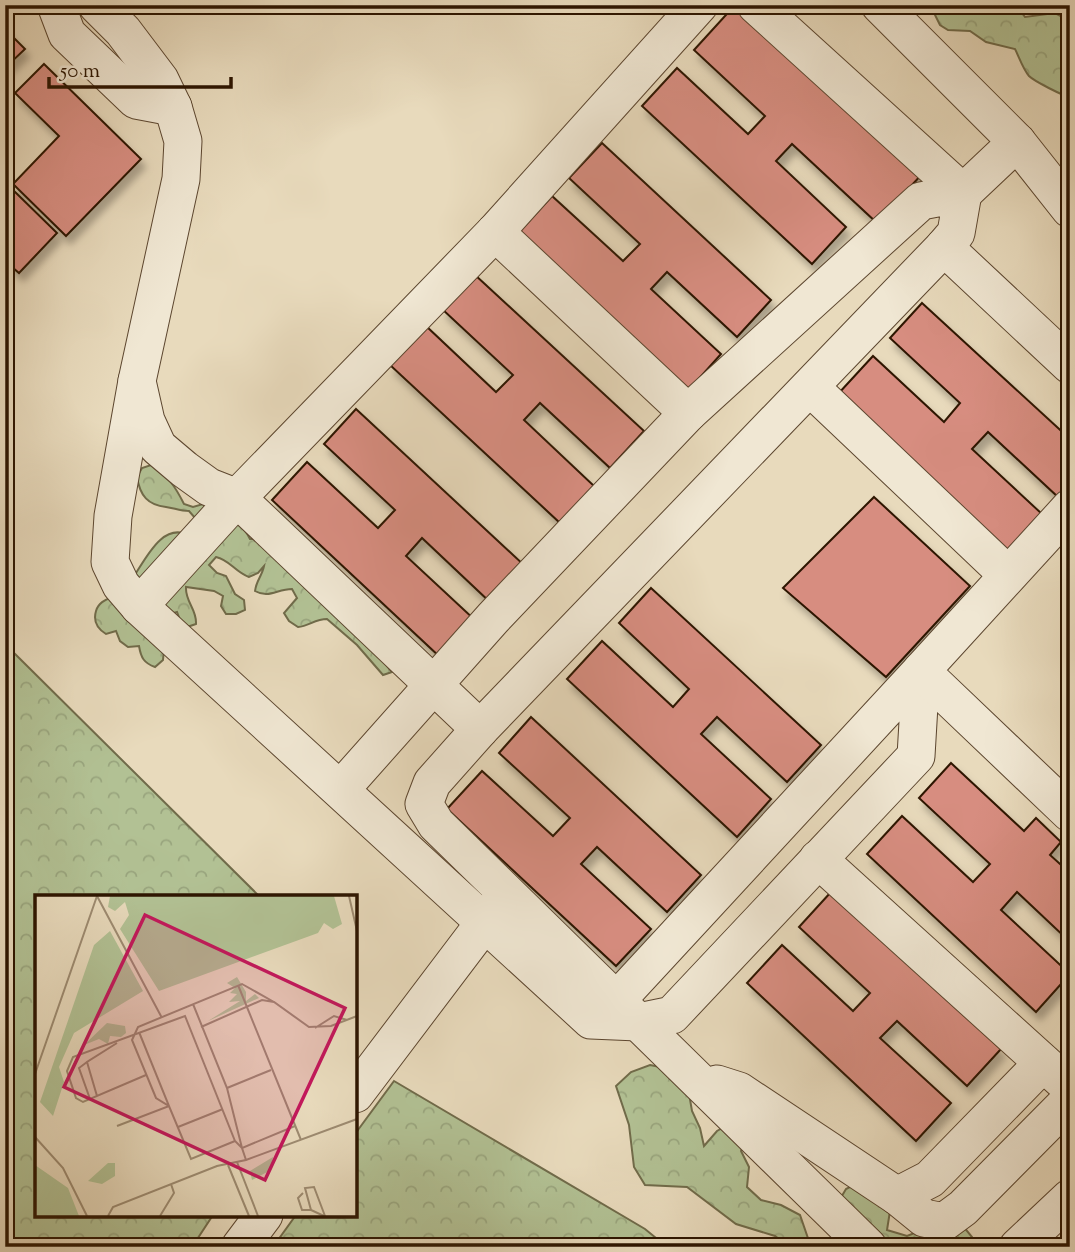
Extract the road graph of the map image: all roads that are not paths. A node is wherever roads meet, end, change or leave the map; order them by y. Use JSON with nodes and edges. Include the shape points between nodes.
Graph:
{"nodes":[{"id":1,"x":56,"y":5,"type":"edge"},
{"id":2,"x":97,"y":5,"type":"edge"},
{"id":3,"x":699,"y":5,"type":"edge"},
{"id":4,"x":756,"y":5,"type":"edge"},
{"id":5,"x":880,"y":5,"type":"edge"},
{"id":6,"x":173,"y":107,"type":"junction"},
{"id":7,"x":1017,"y":142,"type":"junction"},
{"id":8,"x":1063,"y":185,"type":"edge"},
{"id":9,"x":963,"y":193,"type":"junction"},
{"id":10,"x":495,"y":232,"type":"junction"},
{"id":11,"x":944,"y":247,"type":"junction"},
{"id":12,"x":1070,"y":365,"type":"edge"},
{"id":13,"x":136,"y":381,"type":"junction"},
{"id":14,"x":810,"y":387,"type":"junction"},
{"id":15,"x":688,"y":413,"type":"junction"},
{"id":16,"x":237,"y":498,"type":"junction"},
{"id":17,"x":1070,"y":508,"type":"edge"},
{"id":18,"x":1008,"y":575,"type":"junction"},
{"id":19,"x":139,"y":606,"type":"junction"},
{"id":20,"x":921,"y":671,"type":"junction"},
{"id":21,"x":433,"y":687,"type":"junction"},
{"id":22,"x":480,"y":729,"type":"junction"},
{"id":23,"x":341,"y":789,"type":"junction"},
{"id":24,"x":1070,"y":813,"type":"edge"},
{"id":25,"x":818,"y":859,"type":"junction"},
{"id":26,"x":506,"y":893,"type":"junction"},
{"id":27,"x":485,"y":923,"type":"junction"},
{"id":28,"x":628,"y":1011,"type":"junction"},
{"id":29,"x":1043,"y":1063,"type":"junction"},
{"id":30,"x":697,"y":1078,"type":"junction"},
{"id":31,"x":1070,"y":1087,"type":"edge"},
{"id":32,"x":357,"y":1091,"type":"edge"},
{"id":33,"x":1070,"y":1100,"type":"edge"},
{"id":34,"x":861,"y":1172,"type":"junction"},
{"id":35,"x":897,"y":1196,"type":"junction"},
{"id":36,"x":1070,"y":1198,"type":"edge"},
{"id":37,"x":822,"y":1204,"type":"junction"},
{"id":38,"x":262,"y":1217,"type":"edge"},
{"id":39,"x":240,"y":1247,"type":"edge"},
{"id":40,"x":868,"y":1247,"type":"edge"},
{"id":41,"x":1018,"y":1247,"type":"edge"}],
"edges":[{"from":1,"to":6,"type":"lane","via":[[67,34],[136,100]]},
{"from":2,"to":6,"type":"lane","via":[[160,80]]},
{"from":3,"to":10,"type":"lane"},
{"from":4,"to":9,"type":"lane"},
{"from":5,"to":7,"type":"lane"},
{"from":6,"to":13,"type":"lane","via":[[183,141],[181,178]]},
{"from":7,"to":8,"type":"lane"},
{"from":7,"to":9,"type":"lane"},
{"from":9,"to":11,"type":"lane","via":[[956,233]]},
{"from":9,"to":15,"type":"lane","via":[[921,201]]},
{"from":10,"to":15,"type":"lane"},
{"from":10,"to":16,"type":"lane"},
{"from":11,"to":12,"type":"lane"},
{"from":11,"to":14,"type":"lane"},
{"from":13,"to":16,"type":"lane","via":[[158,447],[209,487]]},
{"from":13,"to":19,"type":"lane","via":[[113,516],[110,562]]},
{"from":14,"to":18,"type":"lane"},
{"from":14,"to":22,"type":"lane"},
{"from":15,"to":21,"type":"lane"},
{"from":16,"to":19,"type":"lane"},
{"from":16,"to":21,"type":"lane"},
{"from":17,"to":18,"type":"lane"},
{"from":18,"to":20,"type":"lane"},
{"from":19,"to":23,"type":"lane"},
{"from":20,"to":24,"type":"lane"},
{"from":20,"to":25,"type":"lane","via":[[916,755]]},
{"from":20,"to":28,"type":"lane"},
{"from":21,"to":22,"type":"lane"},
{"from":21,"to":23,"type":"lane"},
{"from":22,"to":26,"type":"lane","via":[[432,783],[424,804],[436,824]]},
{"from":23,"to":27,"type":"lane"},
{"from":25,"to":28,"type":"lane","via":[[672,1014]]},
{"from":25,"to":29,"type":"lane"},
{"from":26,"to":27,"type":"lane"},
{"from":26,"to":28,"type":"lane"},
{"from":27,"to":28,"type":"lane","via":[[591,1020]]},
{"from":27,"to":32,"type":"lane"},
{"from":28,"to":30,"type":"lane"},
{"from":29,"to":31,"type":"lane"},
{"from":29,"to":35,"type":"lane","via":[[930,1179]]},
{"from":30,"to":34,"type":"lane","via":[[739,1091]]},
{"from":30,"to":37,"type":"lane"},
{"from":33,"to":35,"type":"lane","via":[[944,1222],[924,1217]]},
{"from":34,"to":35,"type":"lane"},
{"from":34,"to":37,"type":"lane"},
{"from":36,"to":41,"type":"lane"},
{"from":37,"to":40,"type":"lane"},
{"from":38,"to":39,"type":"lane"}]}
